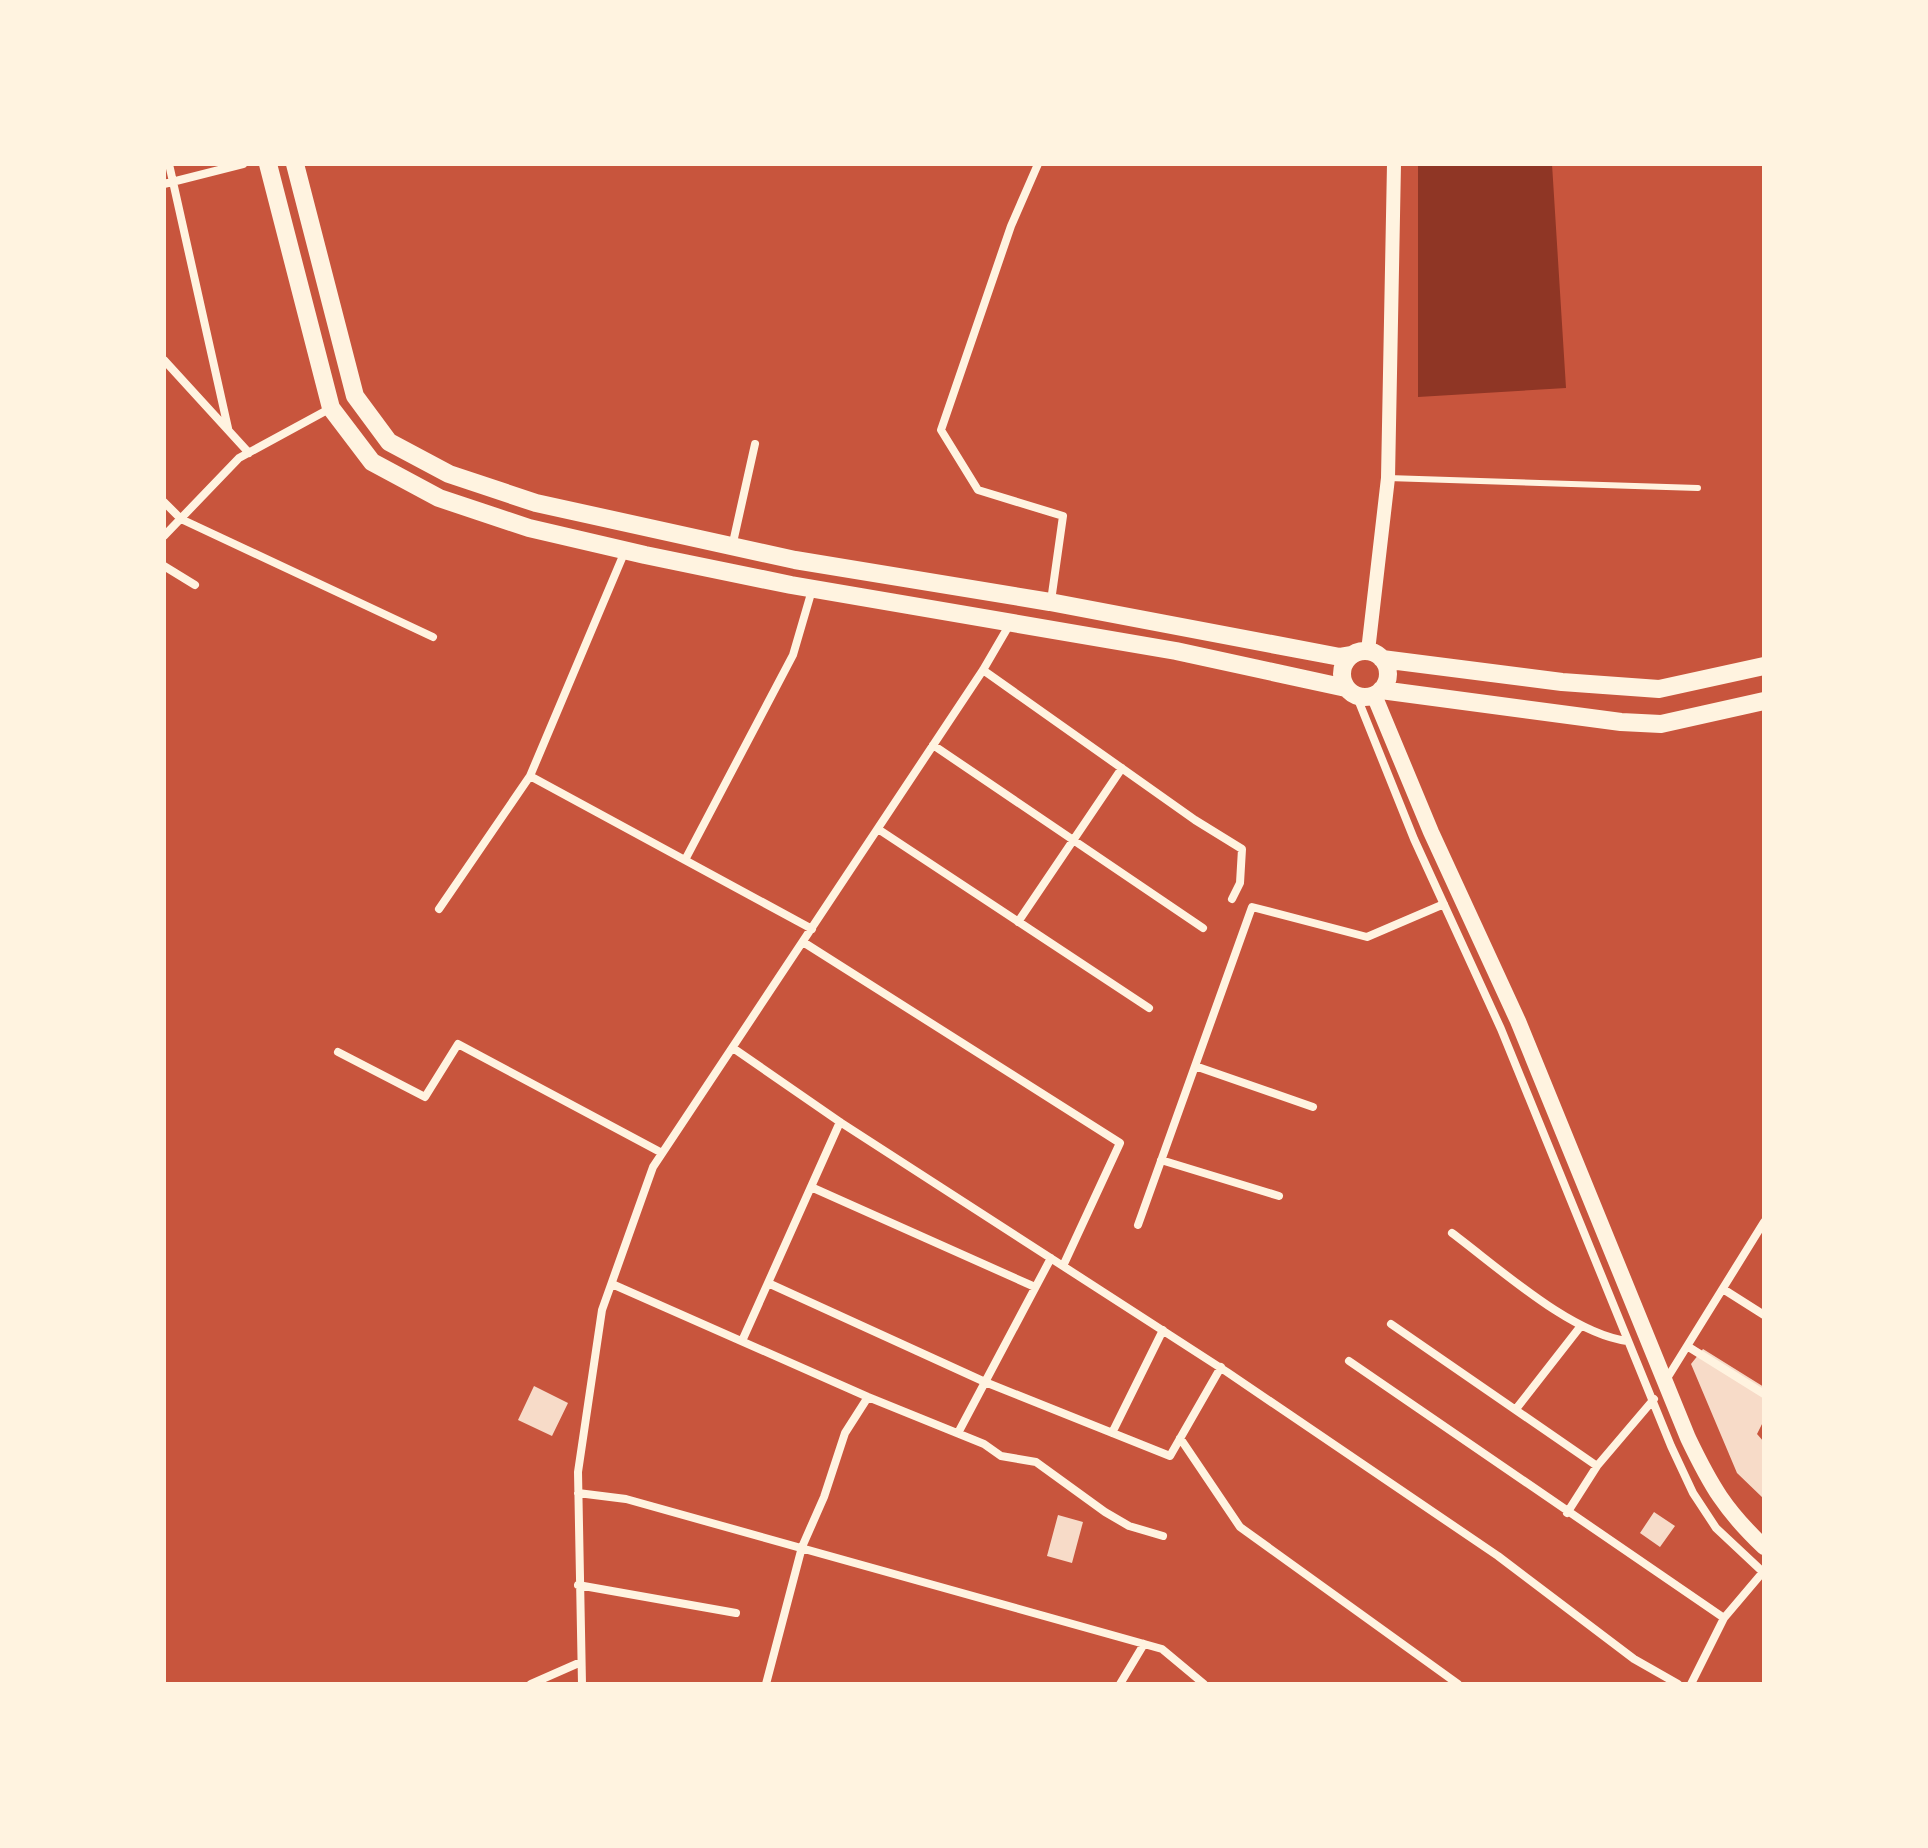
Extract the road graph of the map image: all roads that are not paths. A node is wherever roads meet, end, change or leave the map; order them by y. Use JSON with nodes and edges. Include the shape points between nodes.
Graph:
{"nodes":[{"id":1,"x":169,"y":164,"type":"edge"},
{"id":2,"x":243,"y":164,"type":"edge"},
{"id":3,"x":268,"y":164,"type":"edge"},
{"id":4,"x":295,"y":164,"type":"edge"},
{"id":5,"x":1038,"y":164,"type":"edge"},
{"id":6,"x":1394,"y":164,"type":"edge"},
{"id":7,"x":168,"y":182,"type":"edge"},
{"id":8,"x":165,"y":363,"type":"edge"},
{"id":9,"x":331,"y":408,"type":"junction"},
{"id":10,"x":228,"y":428,"type":"junction"},
{"id":11,"x":755,"y":444,"type":"dead end"},
{"id":12,"x":249,"y":453,"type":"junction"},
{"id":13,"x":1388,"y":478,"type":"junction"},
{"id":14,"x":1698,"y":488,"type":"dead end"},
{"id":15,"x":164,"y":502,"type":"edge"},
{"id":16,"x":181,"y":519,"type":"junction"},
{"id":17,"x":164,"y":536,"type":"edge"},
{"id":18,"x":732,"y":547,"type":"junction"},
{"id":19,"x":626,"y":551,"type":"junction"},
{"id":20,"x":164,"y":566,"type":"edge"},
{"id":21,"x":195,"y":585,"type":"dead end"},
{"id":22,"x":812,"y":589,"type":"junction"},
{"id":23,"x":1050,"y":602,"type":"junction"},
{"id":24,"x":1011,"y":621,"type":"junction"},
{"id":25,"x":433,"y":637,"type":"dead end"},
{"id":26,"x":1367,"y":655,"type":"junction"},
{"id":27,"x":1764,"y":666,"type":"edge"},
{"id":28,"x":983,"y":670,"type":"junction"},
{"id":29,"x":1365,"y":693,"type":"junction"},
{"id":30,"x":1764,"y":701,"type":"edge"},
{"id":31,"x":933,"y":745,"type":"junction"},
{"id":32,"x":1122,"y":768,"type":"junction"},
{"id":33,"x":530,"y":776,"type":"junction"},
{"id":34,"x":878,"y":829,"type":"junction"},
{"id":35,"x":1074,"y":840,"type":"junction"},
{"id":36,"x":685,"y":860,"type":"junction"},
{"id":37,"x":1232,"y":899,"type":"dead end"},
{"id":38,"x":1444,"y":904,"type":"junction"},
{"id":39,"x":439,"y":909,"type":"dead end"},
{"id":40,"x":1018,"y":922,"type":"junction"},
{"id":41,"x":1203,"y":928,"type":"dead end"},
{"id":42,"x":812,"y":929,"type":"junction"},
{"id":43,"x":803,"y":942,"type":"junction"},
{"id":44,"x":1149,"y":1008,"type":"dead end"},
{"id":45,"x":733,"y":1048,"type":"junction"},
{"id":46,"x":338,"y":1052,"type":"dead end"},
{"id":47,"x":1195,"y":1066,"type":"junction"},
{"id":48,"x":1313,"y":1107,"type":"dead end"},
{"id":49,"x":840,"y":1122,"type":"junction"},
{"id":50,"x":662,"y":1153,"type":"junction"},
{"id":51,"x":1161,"y":1160,"type":"junction"},
{"id":52,"x":811,"y":1187,"type":"junction"},
{"id":53,"x":1279,"y":1196,"type":"dead end"},
{"id":54,"x":1764,"y":1222,"type":"edge"},
{"id":55,"x":1138,"y":1225,"type":"dead end"},
{"id":56,"x":1452,"y":1233,"type":"dead end"},
{"id":57,"x":1051,"y":1258,"type":"junction"},
{"id":58,"x":1063,"y":1266,"type":"junction"},
{"id":59,"x":768,"y":1283,"type":"junction"},
{"id":60,"x":612,"y":1284,"type":"junction"},
{"id":61,"x":1035,"y":1287,"type":"junction"},
{"id":62,"x":1723,"y":1289,"type":"junction"},
{"id":63,"x":1764,"y":1315,"type":"edge"},
{"id":64,"x":1391,"y":1324,"type":"dead end"},
{"id":65,"x":1580,"y":1327,"type":"junction"},
{"id":66,"x":1163,"y":1330,"type":"junction"},
{"id":67,"x":742,"y":1341,"type":"junction"},
{"id":68,"x":1627,"y":1341,"type":"junction"},
{"id":69,"x":1687,"y":1346,"type":"junction"},
{"id":70,"x":1349,"y":1361,"type":"dead end"},
{"id":71,"x":1221,"y":1367,"type":"junction"},
{"id":72,"x":1666,"y":1380,"type":"junction"},
{"id":73,"x":985,"y":1382,"type":"junction"},
{"id":74,"x":1764,"y":1394,"type":"edge"},
{"id":75,"x":868,"y":1397,"type":"junction"},
{"id":76,"x":1654,"y":1399,"type":"junction"},
{"id":77,"x":1516,"y":1409,"type":"junction"},
{"id":78,"x":958,"y":1433,"type":"junction"},
{"id":79,"x":1112,"y":1433,"type":"junction"},
{"id":80,"x":1180,"y":1438,"type":"junction"},
{"id":81,"x":1597,"y":1466,"type":"junction"},
{"id":82,"x":578,"y":1493,"type":"junction"},
{"id":83,"x":1567,"y":1513,"type":"junction"},
{"id":84,"x":1163,"y":1536,"type":"dead end"},
{"id":85,"x":802,"y":1547,"type":"junction"},
{"id":86,"x":1764,"y":1547,"type":"edge"},
{"id":87,"x":1764,"y":1572,"type":"edge"},
{"id":88,"x":578,"y":1585,"type":"junction"},
{"id":89,"x":736,"y":1613,"type":"dead end"},
{"id":90,"x":1724,"y":1618,"type":"junction"},
{"id":91,"x":1144,"y":1644,"type":"junction"},
{"id":92,"x":581,"y":1662,"type":"junction"},
{"id":93,"x":531,"y":1684,"type":"edge"},
{"id":94,"x":582,"y":1684,"type":"edge"},
{"id":95,"x":766,"y":1684,"type":"edge"},
{"id":96,"x":1120,"y":1684,"type":"edge"},
{"id":97,"x":1204,"y":1684,"type":"edge"},
{"id":98,"x":1458,"y":1684,"type":"edge"},
{"id":99,"x":1678,"y":1684,"type":"edge"},
{"id":100,"x":1691,"y":1684,"type":"edge"}],
"edges":[{"from":1,"to":7,"type":"street"},
{"from":2,"to":7,"type":"street"},
{"from":3,"to":9,"type":"main road"},
{"from":4,"to":18,"type":"main road","via":[[355,396],[389,442],[449,474],[536,503]]},
{"from":5,"to":23,"type":"street","via":[[1011,226],[941,430],[978,490],[1063,516]]},
{"from":6,"to":13,"type":"street"},
{"from":7,"to":10,"type":"street"},
{"from":8,"to":10,"type":"street"},
{"from":9,"to":12,"type":"street"},
{"from":9,"to":19,"type":"main road","via":[[372,462],[439,498],[529,528]]},
{"from":10,"to":12,"type":"street"},
{"from":11,"to":18,"type":"street"},
{"from":12,"to":16,"type":"street"},
{"from":13,"to":14,"type":"lane"},
{"from":13,"to":26,"type":"street"},
{"from":15,"to":16,"type":"street"},
{"from":16,"to":17,"type":"street"},
{"from":16,"to":25,"type":"street"},
{"from":18,"to":23,"type":"main road"},
{"from":19,"to":22,"type":"main road"},
{"from":19,"to":33,"type":"street"},
{"from":20,"to":21,"type":"street"},
{"from":22,"to":24,"type":"main road"},
{"from":22,"to":36,"type":"street","via":[[793,655]]},
{"from":23,"to":26,"type":"main road","via":[[1340,657]]},
{"from":24,"to":28,"type":"street"},
{"from":24,"to":29,"type":"main road"},
{"from":26,"to":27,"type":"main road","via":[[1562,682],[1659,689]]},
{"from":26,"to":29,"type":"main road","via":[[1388,675]]},
{"from":26,"to":29,"type":"main road","via":[[1342,667]]},
{"from":28,"to":31,"type":"street"},
{"from":28,"to":32,"type":"street"},
{"from":29,"to":30,"type":"main road","via":[[1661,724]]},
{"from":29,"to":38,"type":"street"},
{"from":29,"to":72,"type":"main road","via":[[1518,1021]]},
{"from":31,"to":34,"type":"street"},
{"from":31,"to":35,"type":"street"},
{"from":32,"to":35,"type":"street"},
{"from":32,"to":37,"type":"street","via":[[1242,849],[1240,883]]},
{"from":33,"to":36,"type":"street"},
{"from":33,"to":39,"type":"street"},
{"from":34,"to":40,"type":"street"},
{"from":34,"to":42,"type":"street"},
{"from":35,"to":40,"type":"street"},
{"from":35,"to":41,"type":"street"},
{"from":36,"to":42,"type":"street"},
{"from":38,"to":47,"type":"street","via":[[1367,937],[1252,907]]},
{"from":38,"to":68,"type":"street","via":[[1501,1029]]},
{"from":40,"to":44,"type":"street"},
{"from":42,"to":43,"type":"street"},
{"from":43,"to":45,"type":"street"},
{"from":43,"to":58,"type":"street","via":[[1120,1143]]},
{"from":45,"to":49,"type":"street"},
{"from":45,"to":50,"type":"street"},
{"from":46,"to":50,"type":"street","via":[[425,1097],[458,1044]]},
{"from":47,"to":48,"type":"street"},
{"from":47,"to":51,"type":"street"},
{"from":49,"to":52,"type":"street"},
{"from":49,"to":57,"type":"street"},
{"from":50,"to":60,"type":"street"},
{"from":51,"to":53,"type":"street"},
{"from":51,"to":55,"type":"street"},
{"from":52,"to":59,"type":"street"},
{"from":52,"to":61,"type":"street"},
{"from":54,"to":62,"type":"street"},
{"from":56,"to":65,"type":"street"},
{"from":57,"to":58,"type":"street"},
{"from":57,"to":61,"type":"street"},
{"from":58,"to":66,"type":"street"},
{"from":59,"to":67,"type":"street"},
{"from":59,"to":73,"type":"street"},
{"from":60,"to":67,"type":"street"},
{"from":60,"to":82,"type":"street","via":[[602,1310]]},
{"from":61,"to":73,"type":"street"},
{"from":62,"to":63,"type":"street"},
{"from":62,"to":69,"type":"street"},
{"from":64,"to":77,"type":"street"},
{"from":65,"to":68,"type":"street"},
{"from":65,"to":77,"type":"street"},
{"from":66,"to":71,"type":"street"},
{"from":66,"to":79,"type":"street"},
{"from":67,"to":75,"type":"street"},
{"from":68,"to":76,"type":"street"},
{"from":69,"to":72,"type":"street"},
{"from":69,"to":74,"type":"street"},
{"from":70,"to":83,"type":"street"},
{"from":71,"to":80,"type":"street"},
{"from":71,"to":99,"type":"street","via":[[1498,1556],[1634,1659]]},
{"from":72,"to":86,"type":"main road","via":[[1710,1483],[1731,1515]]},
{"from":73,"to":78,"type":"street"},
{"from":73,"to":79,"type":"street"},
{"from":75,"to":78,"type":"street"},
{"from":75,"to":85,"type":"street","via":[[845,1433]]},
{"from":76,"to":81,"type":"street"},
{"from":76,"to":87,"type":"street","via":[[1693,1493],[1716,1528]]},
{"from":77,"to":81,"type":"street"},
{"from":78,"to":84,"type":"street","via":[[1001,1456],[1036,1462],[1129,1526]]},
{"from":79,"to":80,"type":"street","via":[[1170,1456]]},
{"from":80,"to":98,"type":"street","via":[[1240,1527]]},
{"from":81,"to":83,"type":"street"},
{"from":82,"to":85,"type":"street","via":[[626,1499]]},
{"from":82,"to":88,"type":"street"},
{"from":83,"to":90,"type":"street"},
{"from":85,"to":91,"type":"street"},
{"from":85,"to":95,"type":"street"},
{"from":87,"to":90,"type":"street"},
{"from":88,"to":89,"type":"street"},
{"from":88,"to":92,"type":"street"},
{"from":90,"to":100,"type":"street"},
{"from":91,"to":96,"type":"street"},
{"from":91,"to":97,"type":"street","via":[[1162,1649]]},
{"from":92,"to":93,"type":"street"},
{"from":92,"to":94,"type":"street"}]}
